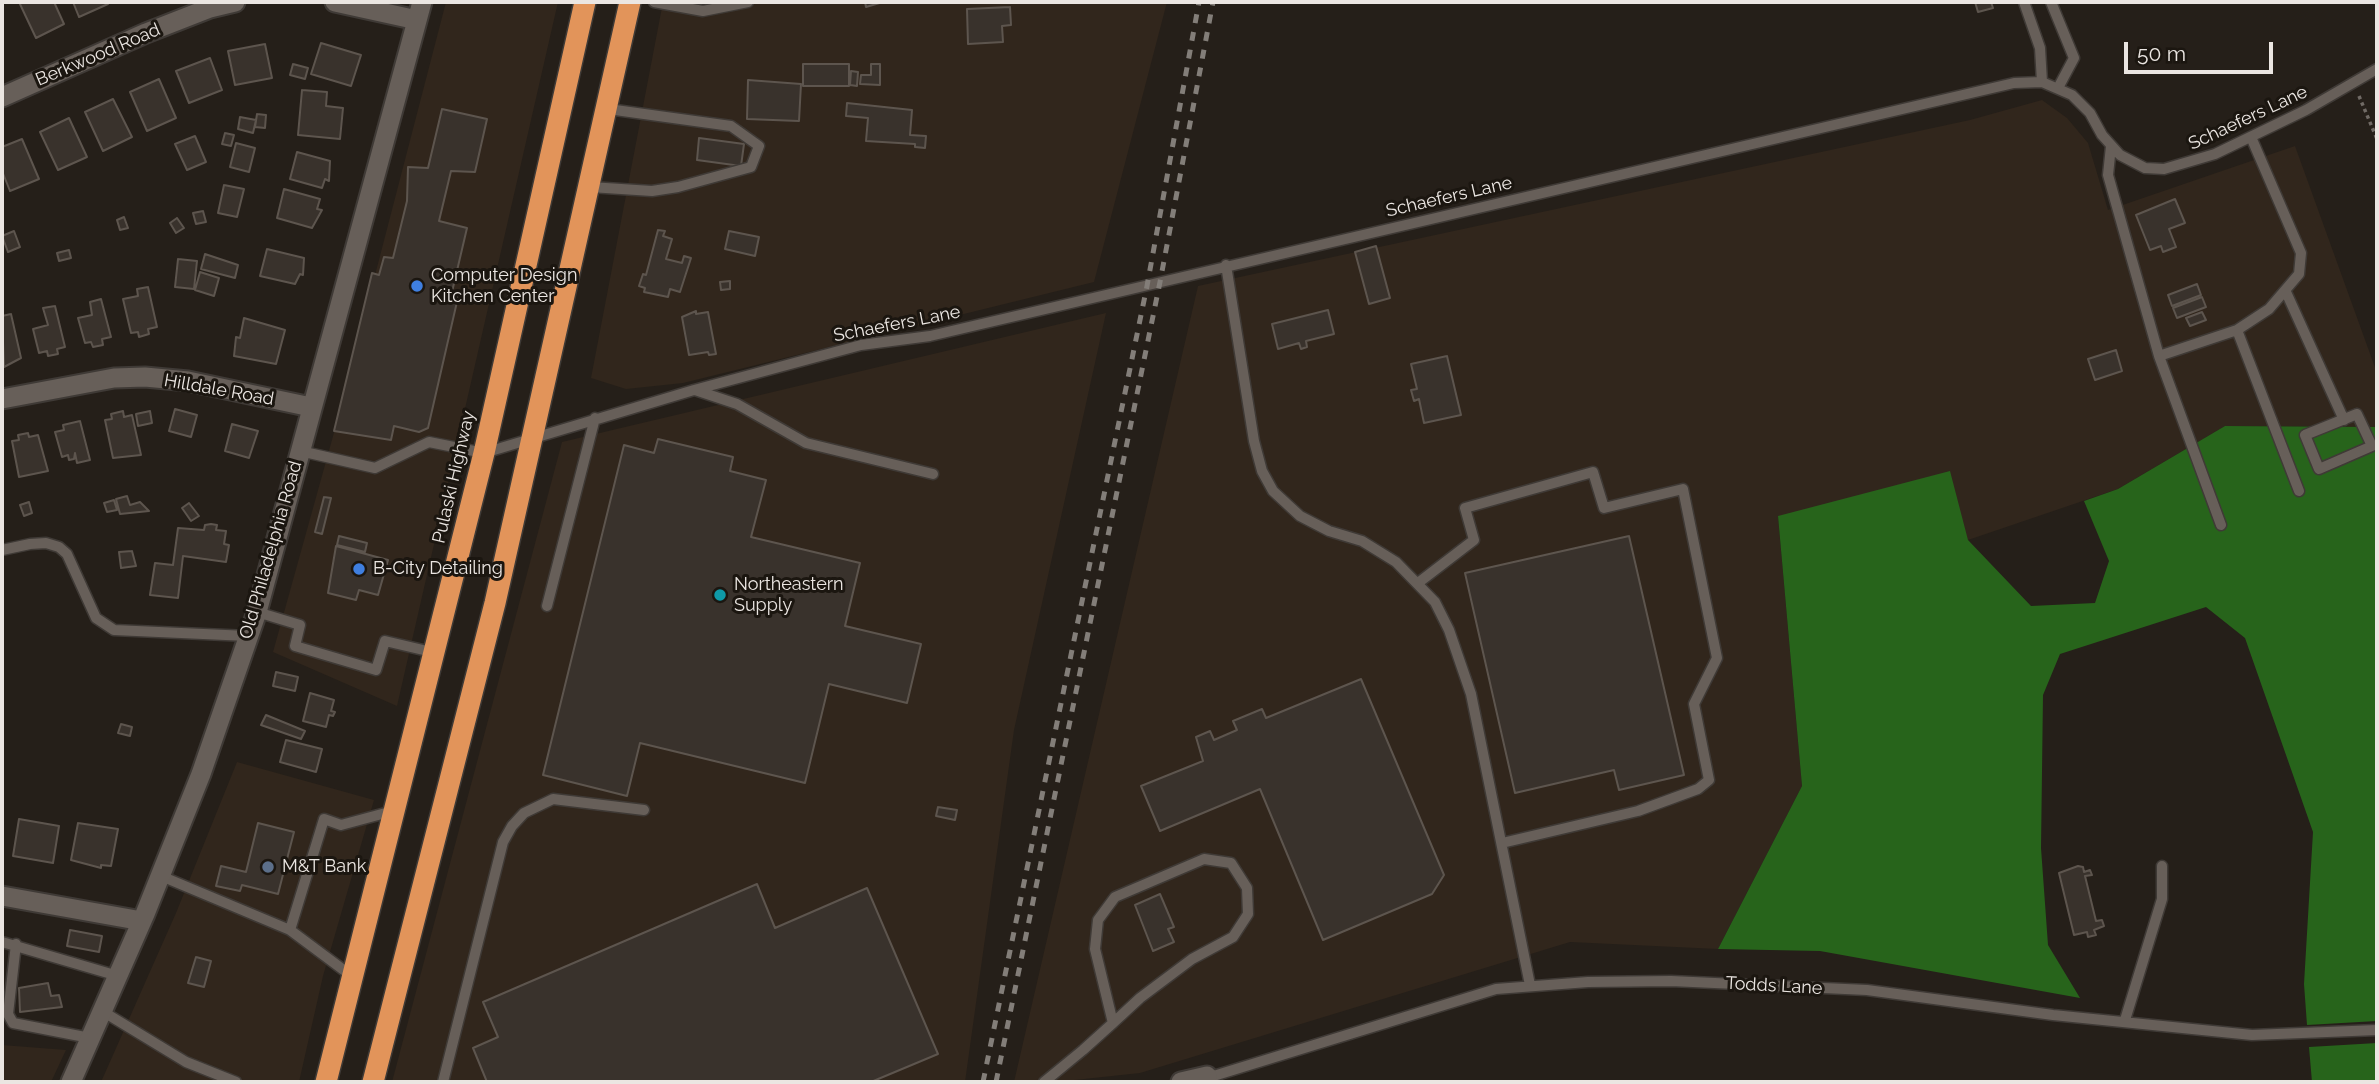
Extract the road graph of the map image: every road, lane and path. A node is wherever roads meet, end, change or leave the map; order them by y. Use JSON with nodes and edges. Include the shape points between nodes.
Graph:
{"nodes":[{"id":1,"x":235,"y":2,"type":"edge"},
{"id":2,"x":335,"y":2,"type":"edge"},
{"id":3,"x":585,"y":2,"type":"edge"},
{"id":4,"x":630,"y":2,"type":"edge"},
{"id":5,"x":654,"y":2,"type":"edge"},
{"id":6,"x":748,"y":2,"type":"edge"},
{"id":7,"x":2024,"y":2,"type":"edge"},
{"id":8,"x":2051,"y":2,"type":"edge"},
{"id":9,"x":210,"y":5,"type":"edge"},
{"id":10,"x":419,"y":11,"type":"edge"},
{"id":11,"x":2377,"y":69,"type":"edge"},
{"id":12,"x":2042,"y":82,"type":"junction"},
{"id":13,"x":2353,"y":83,"type":"junction"},
{"id":14,"x":2058,"y":88,"type":"junction"},
{"id":15,"x":4,"y":92,"type":"edge"},
{"id":16,"x":608,"y":109,"type":"junction"},
{"id":17,"x":2251,"y":137,"type":"junction"},
{"id":18,"x":2377,"y":139,"type":"edge"},
{"id":19,"x":2111,"y":146,"type":"junction"},
{"id":20,"x":590,"y":187,"type":"junction"},
{"id":21,"x":1226,"y":265,"type":"junction"},
{"id":22,"x":2286,"y":292,"type":"junction"},
{"id":23,"x":2237,"y":330,"type":"junction"},
{"id":24,"x":2159,"y":356,"type":"junction"},
{"id":25,"x":694,"y":390,"type":"junction"},
{"id":26,"x":2,"y":399,"type":"edge"},
{"id":27,"x":312,"y":407,"type":"junction"},
{"id":28,"x":595,"y":418,"type":"junction"},
{"id":29,"x":2344,"y":420,"type":"junction"},
{"id":30,"x":534,"y":437,"type":"junction"},
{"id":31,"x":300,"y":451,"type":"junction"},
{"id":32,"x":484,"y":453,"type":"junction"},
{"id":33,"x":933,"y":474,"type":"dead end"},
{"id":34,"x":2299,"y":491,"type":"dead end"},
{"id":35,"x":2221,"y":524,"type":"dead end"},
{"id":36,"x":2,"y":551,"type":"edge"},
{"id":37,"x":1418,"y":583,"type":"junction"},
{"id":38,"x":547,"y":606,"type":"dead end"},
{"id":39,"x":257,"y":612,"type":"junction"},
{"id":40,"x":248,"y":636,"type":"junction"},
{"id":41,"x":436,"y":653,"type":"junction"},
{"id":42,"x":396,"y":810,"type":"junction"},
{"id":43,"x":643,"y":810,"type":"dead end"},
{"id":44,"x":1502,"y":844,"type":"junction"},
{"id":45,"x":2162,"y":866,"type":"dead end"},
{"id":46,"x":161,"y":876,"type":"junction"},
{"id":47,"x":2,"y":896,"type":"edge"},
{"id":48,"x":142,"y":921,"type":"junction"},
{"id":49,"x":290,"y":930,"type":"junction"},
{"id":50,"x":2,"y":942,"type":"edge"},
{"id":51,"x":16,"y":944,"type":"junction"},
{"id":52,"x":118,"y":976,"type":"junction"},
{"id":53,"x":353,"y":977,"type":"junction"},
{"id":54,"x":1530,"y":985,"type":"junction"},
{"id":55,"x":102,"y":1011,"type":"junction"},
{"id":56,"x":2125,"y":1020,"type":"junction"},
{"id":57,"x":1113,"y":1023,"type":"junction"},
{"id":58,"x":2377,"y":1030,"type":"edge"},
{"id":59,"x":90,"y":1038,"type":"junction"},
{"id":60,"x":1207,"y":1079,"type":"edge"},
{"id":61,"x":71,"y":1082,"type":"edge"},
{"id":62,"x":236,"y":1082,"type":"edge"},
{"id":63,"x":326,"y":1082,"type":"edge"},
{"id":64,"x":373,"y":1082,"type":"edge"},
{"id":65,"x":443,"y":1082,"type":"edge"},
{"id":66,"x":1044,"y":1082,"type":"edge"},
{"id":67,"x":1181,"y":1082,"type":"edge"}],
"edges":[{"from":1,"to":9,"type":"street","name":"Berkwood Road"},
{"from":2,"to":10,"type":"street"},
{"from":3,"to":32,"type":"highway","name":"Pulaski Highway"},
{"from":4,"to":16,"type":"highway"},
{"from":5,"to":6,"type":"lane","via":[[703,11]]},
{"from":7,"to":12,"type":"lane","via":[[2040,48]]},
{"from":8,"to":14,"type":"lane","via":[[2074,58]]},
{"from":9,"to":15,"type":"street","name":"Berkwood Road"},
{"from":10,"to":27,"type":"street","name":"Old Philadelphia Road"},
{"from":11,"to":13,"type":"lane","name":"Schaefers Lane"},
{"from":12,"to":14,"type":"lane","name":"Schaefers Lane"},
{"from":12,"to":21,"type":"lane","name":"Schaefers Lane","via":[[2014,83],[1868,115]]},
{"from":13,"to":17,"type":"lane","name":"Schaefers Lane"},
{"from":13,"to":18,"type":"path"},
{"from":14,"to":19,"type":"lane","name":"Schaefers Lane","via":[[2081,101]]},
{"from":16,"to":20,"type":"highway"},
{"from":16,"to":20,"type":"lane","via":[[732,126],[759,146],[751,167],[678,187],[652,191]]},
{"from":17,"to":19,"type":"lane","name":"Schaefers Lane","via":[[2164,169],[2133,163]]},
{"from":17,"to":22,"type":"lane","via":[[2301,253],[2299,274]]},
{"from":19,"to":24,"type":"lane","via":[[2108,174]]},
{"from":20,"to":30,"type":"highway"},
{"from":21,"to":25,"type":"lane","name":"Schaefers Lane","via":[[930,336],[861,345]]},
{"from":21,"to":37,"type":"lane","via":[[1254,441],[1273,491],[1300,516],[1362,541],[1396,562]]},
{"from":22,"to":23,"type":"lane"},
{"from":22,"to":29,"type":"lane"},
{"from":23,"to":24,"type":"lane"},
{"from":23,"to":34,"type":"lane"},
{"from":24,"to":35,"type":"lane"},
{"from":25,"to":28,"type":"lane","name":"Schaefers Lane"},
{"from":25,"to":33,"type":"lane","via":[[737,404],[806,443]]},
{"from":26,"to":27,"type":"street","name":"Hilldale Road","via":[[114,378],[145,377],[188,381]]},
{"from":27,"to":31,"type":"street","name":"Old Philadelphia Road"},
{"from":28,"to":30,"type":"lane","name":"Schaefers Lane"},
{"from":28,"to":38,"type":"lane"},
{"from":29,"to":29,"type":"lane","via":[[2305,435],[2319,469],[2372,446],[2357,414]]},
{"from":30,"to":32,"type":"lane","name":"Schaefers Lane"},
{"from":30,"to":64,"type":"highway"},
{"from":31,"to":32,"type":"lane","via":[[376,468],[429,442]]},
{"from":31,"to":39,"type":"street","name":"Old Philadelphia Road"},
{"from":32,"to":41,"type":"highway","name":"Pulaski Highway"},
{"from":36,"to":40,"type":"lane","via":[[30,544],[59,547],[67,554],[96,618],[114,630]]},
{"from":37,"to":44,"type":"lane","via":[[1449,630],[1471,694]]},
{"from":37,"to":44,"type":"lane","via":[[1474,540],[1465,508],[1593,472],[1604,508],[1683,489],[1717,658],[1694,704],[1709,780],[1698,789],[1638,811]]},
{"from":39,"to":40,"type":"street","name":"Old Philadelphia Road"},
{"from":39,"to":41,"type":"lane","via":[[300,625],[295,646],[376,670],[385,641]]},
{"from":40,"to":46,"type":"street","name":"Old Philadelphia Road"},
{"from":41,"to":42,"type":"highway","name":"Pulaski Highway"},
{"from":42,"to":49,"type":"lane","via":[[341,825],[324,819]]},
{"from":42,"to":53,"type":"highway","name":"Pulaski Highway"},
{"from":43,"to":65,"type":"lane","via":[[553,799],[524,813],[512,826],[503,842]]},
{"from":44,"to":54,"type":"lane"},
{"from":45,"to":56,"type":"lane","via":[[2162,899]]},
{"from":46,"to":48,"type":"street","name":"Old Philadelphia Road"},
{"from":46,"to":49,"type":"lane"},
{"from":47,"to":48,"type":"street"},
{"from":48,"to":52,"type":"street","name":"Old Philadelphia Road"},
{"from":49,"to":53,"type":"lane"},
{"from":50,"to":51,"type":"lane"},
{"from":51,"to":52,"type":"lane"},
{"from":51,"to":59,"type":"lane","via":[[8,1014],[13,1023]]},
{"from":52,"to":55,"type":"street","name":"Old Philadelphia Road"},
{"from":53,"to":63,"type":"highway","name":"Pulaski Highway"},
{"from":54,"to":56,"type":"lane","name":"Todds Lane","via":[[1671,981],[1867,990]]},
{"from":54,"to":60,"type":"lane","name":"Todds Lane","via":[[1453,1001]]},
{"from":55,"to":59,"type":"street","name":"Old Philadelphia Road"},
{"from":55,"to":62,"type":"lane","via":[[186,1062]]},
{"from":56,"to":58,"type":"lane","name":"Todds Lane","via":[[2252,1035]]},
{"from":57,"to":57,"type":"lane","via":[[1192,959],[1233,937],[1248,914],[1247,888],[1231,863],[1204,859],[1115,897],[1098,919],[1095,949]]},
{"from":57,"to":66,"type":"lane"},
{"from":59,"to":61,"type":"street","name":"Old Philadelphia Road"},
{"from":60,"to":67,"type":"street","name":"Todds Lane"}]}
